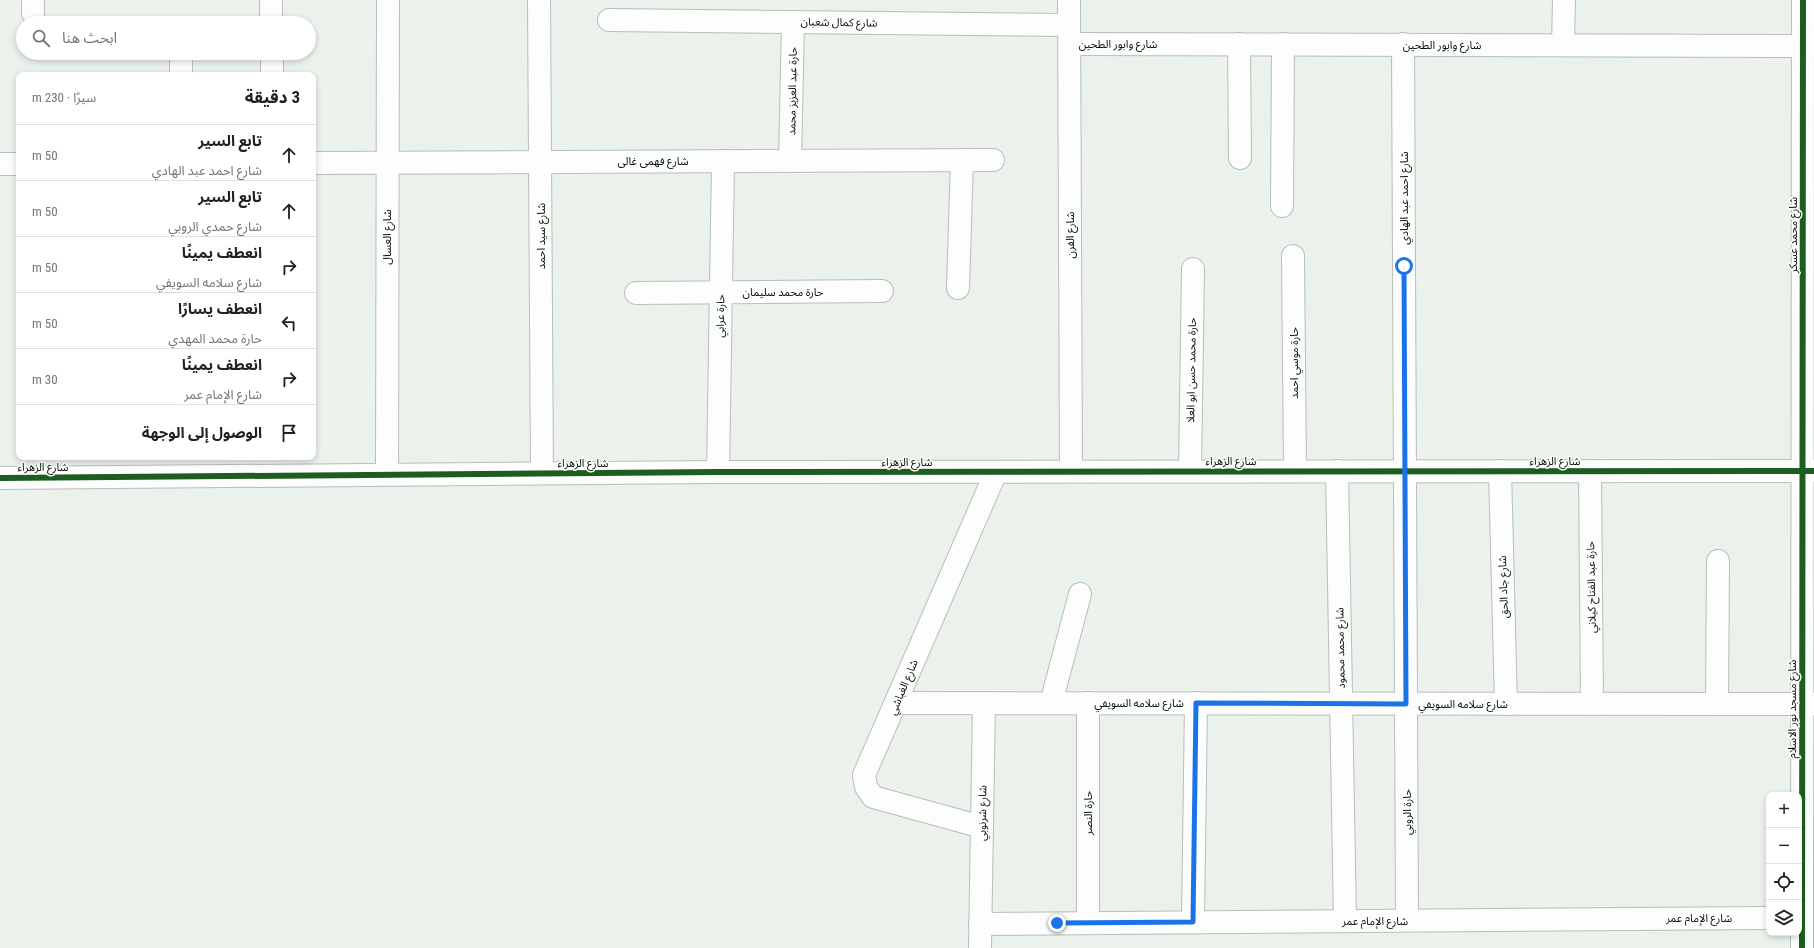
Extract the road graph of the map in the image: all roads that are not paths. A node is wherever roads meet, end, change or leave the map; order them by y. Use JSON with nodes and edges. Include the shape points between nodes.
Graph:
{"nodes":[{"id":1,"x":271,"y":0,"type":"edge"},
{"id":2,"x":388,"y":0,"type":"edge"},
{"id":3,"x":539,"y":0,"type":"edge"},
{"id":4,"x":1069,"y":0,"type":"edge"},
{"id":5,"x":1564,"y":0,"type":"edge"},
{"id":6,"x":1803,"y":0,"type":"edge"},
{"id":7,"x":271,"y":16,"type":"edge"},
{"id":8,"x":609,"y":20,"type":"dead end"},
{"id":9,"x":793,"y":22,"type":"junction"},
{"id":10,"x":1069,"y":34,"type":"junction"},
{"id":11,"x":1239,"y":44,"type":"junction"},
{"id":12,"x":1283,"y":44,"type":"junction"},
{"id":13,"x":1403,"y":44,"type":"junction"},
{"id":14,"x":1563,"y":45,"type":"junction"},
{"id":15,"x":1808,"y":46,"type":"edge"},
{"id":16,"x":181,"y":60,"type":"edge"},
{"id":17,"x":272,"y":60,"type":"edge"},
{"id":18,"x":181,"y":72,"type":"edge"},
{"id":19,"x":272,"y":72,"type":"edge"},
{"id":20,"x":1240,"y":158,"type":"dead end"},
{"id":21,"x":962,"y":160,"type":"junction"},
{"id":22,"x":993,"y":160,"type":"dead end"},
{"id":23,"x":723,"y":161,"type":"junction"},
{"id":24,"x":790,"y":161,"type":"junction"},
{"id":25,"x":316,"y":162,"type":"edge"},
{"id":26,"x":387,"y":162,"type":"junction"},
{"id":27,"x":541,"y":162,"type":"junction"},
{"id":28,"x":0,"y":164,"type":"edge"},
{"id":29,"x":16,"y":164,"type":"edge"},
{"id":30,"x":1282,"y":206,"type":"dead end"},
{"id":31,"x":1293,"y":256,"type":"dead end"},
{"id":32,"x":1193,"y":270,"type":"dead end"},
{"id":33,"x":958,"y":288,"type":"dead end"},
{"id":34,"x":882,"y":291,"type":"dead end"},
{"id":35,"x":721,"y":292,"type":"junction"},
{"id":36,"x":636,"y":293,"type":"dead end"},
{"id":37,"x":1071,"y":471,"type":"junction"},
{"id":38,"x":1190,"y":471,"type":"junction"},
{"id":39,"x":1295,"y":471,"type":"junction"},
{"id":40,"x":1338,"y":471,"type":"junction"},
{"id":41,"x":1405,"y":471,"type":"junction"},
{"id":42,"x":1500,"y":471,"type":"junction"},
{"id":43,"x":1590,"y":471,"type":"junction"},
{"id":44,"x":1808,"y":471,"type":"edge"},
{"id":45,"x":718,"y":472,"type":"junction"},
{"id":46,"x":996,"y":472,"type":"junction"},
{"id":47,"x":542,"y":473,"type":"junction"},
{"id":48,"x":387,"y":474,"type":"junction"},
{"id":49,"x":0,"y":478,"type":"edge"},
{"id":50,"x":1718,"y":562,"type":"dead end"},
{"id":51,"x":1080,"y":594,"type":"dead end"},
{"id":52,"x":896,"y":703,"type":"junction"},
{"id":53,"x":984,"y":703,"type":"junction"},
{"id":54,"x":1051,"y":703,"type":"junction"},
{"id":55,"x":1088,"y":703,"type":"junction"},
{"id":56,"x":1196,"y":703,"type":"junction"},
{"id":57,"x":1341,"y":704,"type":"junction"},
{"id":58,"x":1406,"y":704,"type":"junction"},
{"id":59,"x":1506,"y":704,"type":"junction"},
{"id":60,"x":1592,"y":704,"type":"junction"},
{"id":61,"x":1717,"y":704,"type":"junction"},
{"id":62,"x":1808,"y":704,"type":"edge"},
{"id":63,"x":982,"y":827,"type":"junction"},
{"id":64,"x":1805,"y":917,"type":"edge"},
{"id":65,"x":1766,"y":918,"type":"edge"},
{"id":66,"x":1407,"y":920,"type":"junction"},
{"id":67,"x":1345,"y":921,"type":"junction"},
{"id":68,"x":1088,"y":922,"type":"junction"},
{"id":69,"x":1193,"y":922,"type":"junction"},
{"id":70,"x":980,"y":924,"type":"junction"},
{"id":71,"x":980,"y":948,"type":"edge"},
{"id":72,"x":1802,"y":948,"type":"edge"}],
"edges":[{"from":1,"to":7,"type":"street"},
{"from":2,"to":26,"type":"street","name":"شارع العسال"},
{"from":3,"to":27,"type":"street","name":"شارع سيد احمد"},
{"from":4,"to":10,"type":"street","name":"شارع الفرن"},
{"from":5,"to":14,"type":"street"},
{"from":6,"to":15,"type":"street","name":"شارع محمد عسكر"},
{"from":8,"to":9,"type":"street","name":"شارع كمال شعبان"},
{"from":9,"to":10,"type":"street","name":"شارع كمال شعبان"},
{"from":9,"to":24,"type":"street","name":"حارة عبد العزيز محمد"},
{"from":10,"to":11,"type":"street","name":"شارع وابور الطحين"},
{"from":10,"to":37,"type":"street","name":"شارع الفرن"},
{"from":11,"to":12,"type":"street","name":"شارع وابور الطحين"},
{"from":11,"to":20,"type":"street"},
{"from":12,"to":13,"type":"street","name":"شارع وابور الطحين"},
{"from":12,"to":30,"type":"street"},
{"from":13,"to":14,"type":"street","name":"شارع وابور الطحين"},
{"from":13,"to":41,"type":"street","name":"شارع احمد عبد الهادي"},
{"from":14,"to":15,"type":"street","name":"شارع وابور الطحين"},
{"from":15,"to":44,"type":"street","name":"شارع محمد عسكر"},
{"from":16,"to":18,"type":"street"},
{"from":17,"to":19,"type":"street"},
{"from":21,"to":22,"type":"street","name":"شارع فهمى غالى"},
{"from":21,"to":24,"type":"street","name":"شارع فهمى غالى"},
{"from":21,"to":33,"type":"street"},
{"from":23,"to":24,"type":"street","name":"شارع فهمى غالى"},
{"from":23,"to":27,"type":"street","name":"شارع فهمى غالى"},
{"from":23,"to":35,"type":"street","name":"حارة عرابي"},
{"from":25,"to":26,"type":"street","name":"شارع فهمى غالى"},
{"from":26,"to":27,"type":"street","name":"شارع فهمى غالى"},
{"from":26,"to":48,"type":"street","name":"شارع العسال"},
{"from":27,"to":47,"type":"street","name":"شارع سيد احمد"},
{"from":28,"to":29,"type":"street"},
{"from":31,"to":39,"type":"street","name":"حارة موسي احمد"},
{"from":32,"to":38,"type":"street","name":"حارة محمد حسن ابو العلا"},
{"from":34,"to":35,"type":"street","name":"حارة محمد سليمان"},
{"from":35,"to":36,"type":"street","name":"حارة محمد سليمان"},
{"from":35,"to":45,"type":"street","name":"حارة عرابي"},
{"from":37,"to":38,"type":"street","name":"شارع الزهراء"},
{"from":37,"to":46,"type":"street","name":"شارع الزهراء"},
{"from":38,"to":39,"type":"street","name":"شارع الزهراء"},
{"from":39,"to":40,"type":"street","name":"شارع الزهراء"},
{"from":40,"to":41,"type":"street","name":"شارع الزهراء"},
{"from":40,"to":57,"type":"street","name":"شارع محمد محمود"},
{"from":41,"to":42,"type":"street","name":"شارع الزهراء"},
{"from":41,"to":58,"type":"street","name":"شارع احمد عبد الهادي"},
{"from":42,"to":43,"type":"street","name":"شارع الزهراء"},
{"from":42,"to":59,"type":"street","name":"شارع جاد الحق"},
{"from":43,"to":44,"type":"street","name":"شارع الزهراء"},
{"from":43,"to":60,"type":"street","name":"حارة عبد الفتاح كيلاني"},
{"from":44,"to":62,"type":"street","name":"شارع مسجد نور الاسلام"},
{"from":45,"to":46,"type":"street","name":"شارع الزهراء"},
{"from":45,"to":47,"type":"street","name":"شارع الزهراء"},
{"from":46,"to":52,"type":"street","name":"شارع الغباشي"},
{"from":47,"to":48,"type":"street","name":"شارع الزهراء"},
{"from":48,"to":49,"type":"street","name":"شارع الزهراء"},
{"from":50,"to":61,"type":"street"},
{"from":51,"to":54,"type":"street"},
{"from":52,"to":53,"type":"street","name":"شارع سلامه السويفي"},
{"from":52,"to":63,"type":"street","name":"شارع الغباشي","via":[[864,775],[869,793],[873,797]]},
{"from":53,"to":54,"type":"street","name":"شارع سلامه السويفي"},
{"from":53,"to":63,"type":"street","name":"شارع شرنوبي"},
{"from":54,"to":55,"type":"street","name":"شارع سلامه السويفي"},
{"from":55,"to":56,"type":"street","name":"شارع سلامه السويفي"},
{"from":55,"to":68,"type":"street","name":"حارة النصر"},
{"from":56,"to":57,"type":"street","name":"شارع سلامه السويفي"},
{"from":56,"to":69,"type":"street"},
{"from":57,"to":58,"type":"street","name":"شارع سلامه السويفي"},
{"from":57,"to":67,"type":"street","name":"شارع محمد محمود"},
{"from":58,"to":59,"type":"street","name":"شارع سلامه السويفي"},
{"from":58,"to":66,"type":"street","name":"حارة الروبي"},
{"from":59,"to":60,"type":"street","name":"شارع سلامه السويفي"},
{"from":60,"to":61,"type":"street","name":"شارع سلامه السويفي"},
{"from":61,"to":62,"type":"street","name":"شارع سلامه السويفي"},
{"from":62,"to":64,"type":"street","name":"شارع مسجد نور الاسلام"},
{"from":63,"to":70,"type":"street","name":"شارع شرنوبي"},
{"from":64,"to":72,"type":"street","name":"شارع مسجد نور الاسلام"},
{"from":65,"to":66,"type":"street","name":"شارع الإمام عمر"},
{"from":66,"to":67,"type":"street","name":"شارع الإمام عمر"},
{"from":67,"to":69,"type":"street","name":"شارع الإمام عمر"},
{"from":68,"to":69,"type":"street","name":"شارع الإمام عمر"},
{"from":68,"to":70,"type":"street","name":"شارع الإمام عمر"},
{"from":70,"to":71,"type":"street","name":"شارع شرنوبي"}]}
